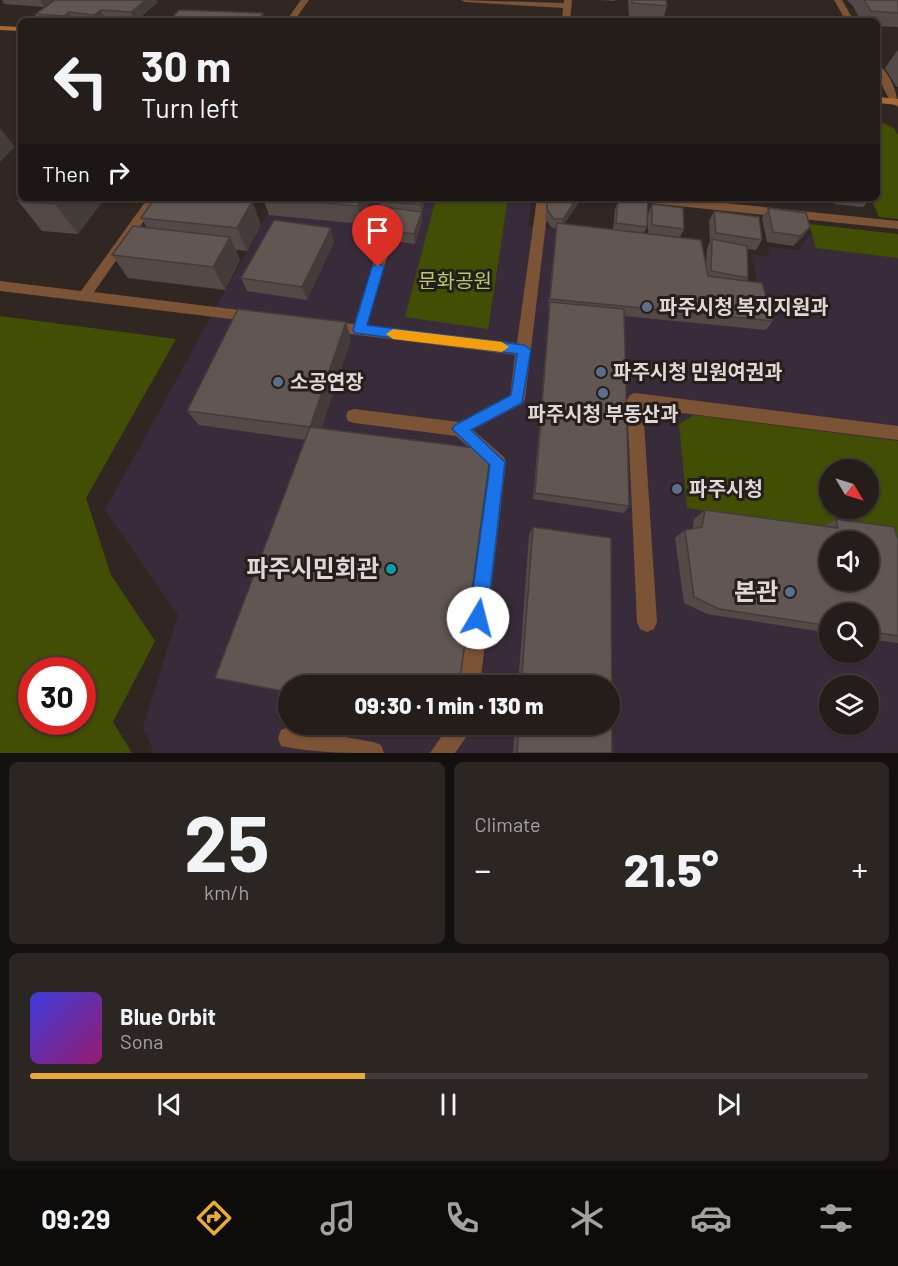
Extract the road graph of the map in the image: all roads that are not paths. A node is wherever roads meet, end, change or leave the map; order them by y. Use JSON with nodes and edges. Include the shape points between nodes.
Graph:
{"nodes":[{"id":1,"x":60,"y":0,"type":"edge"},
{"id":2,"x":305,"y":0,"type":"edge"},
{"id":3,"x":466,"y":0,"type":"edge"},
{"id":4,"x":838,"y":0,"type":"edge"},
{"id":5,"x":568,"y":3,"type":"edge"},
{"id":6,"x":37,"y":18,"type":"edge"},
{"id":7,"x":292,"y":18,"type":"edge"},
{"id":8,"x":566,"y":18,"type":"edge"},
{"id":9,"x":848,"y":18,"type":"edge"},
{"id":10,"x":0,"y":28,"type":"edge"},
{"id":11,"x":18,"y":29,"type":"edge"},
{"id":12,"x":880,"y":72,"type":"edge"},
{"id":13,"x":880,"y":100,"type":"edge"},
{"id":14,"x":898,"y":103,"type":"edge"},
{"id":15,"x":152,"y":201,"type":"edge"},
{"id":16,"x":543,"y":201,"type":"edge"},
{"id":17,"x":669,"y":201,"type":"edge"},
{"id":18,"x":898,"y":225,"type":"edge"},
{"id":19,"x":384,"y":247,"type":"dead end"},
{"id":20,"x":0,"y":286,"type":"edge"},
{"id":21,"x":84,"y":296,"type":"junction"},
{"id":22,"x":268,"y":318,"type":"edge"},
{"id":23,"x":314,"y":324,"type":"edge"},
{"id":24,"x":360,"y":330,"type":"junction"},
{"id":25,"x":524,"y":350,"type":"junction"},
{"id":26,"x":354,"y":416,"type":"dead end"},
{"id":27,"x":460,"y":429,"type":"junction"},
{"id":28,"x":898,"y":433,"type":"edge"},
{"id":29,"x":647,"y":622,"type":"dead end"},
{"id":30,"x":470,"y":675,"type":"edge"},
{"id":31,"x":455,"y":735,"type":"edge"},
{"id":32,"x":289,"y":738,"type":"dead end"},
{"id":33,"x":373,"y":753,"type":"edge"},
{"id":34,"x":441,"y":753,"type":"edge"}],
"edges":[{"from":1,"to":6,"type":"street"},
{"from":2,"to":7,"type":"street"},
{"from":3,"to":5,"type":"street"},
{"from":4,"to":9,"type":"street"},
{"from":5,"to":8,"type":"street"},
{"from":10,"to":11,"type":"main road"},
{"from":12,"to":14,"type":"street"},
{"from":13,"to":14,"type":"main road"},
{"from":15,"to":21,"type":"street"},
{"from":16,"to":25,"type":"street"},
{"from":17,"to":18,"type":"street"},
{"from":19,"to":24,"type":"street"},
{"from":20,"to":21,"type":"street"},
{"from":21,"to":22,"type":"street"},
{"from":23,"to":24,"type":"street"},
{"from":24,"to":25,"type":"street"},
{"from":25,"to":27,"type":"street","via":[[518,399]]},
{"from":26,"to":27,"type":"street"},
{"from":27,"to":30,"type":"street","via":[[498,462]]},
{"from":28,"to":29,"type":"street","via":[[635,400]]},
{"from":31,"to":34,"type":"street"},
{"from":32,"to":33,"type":"street"}]}
